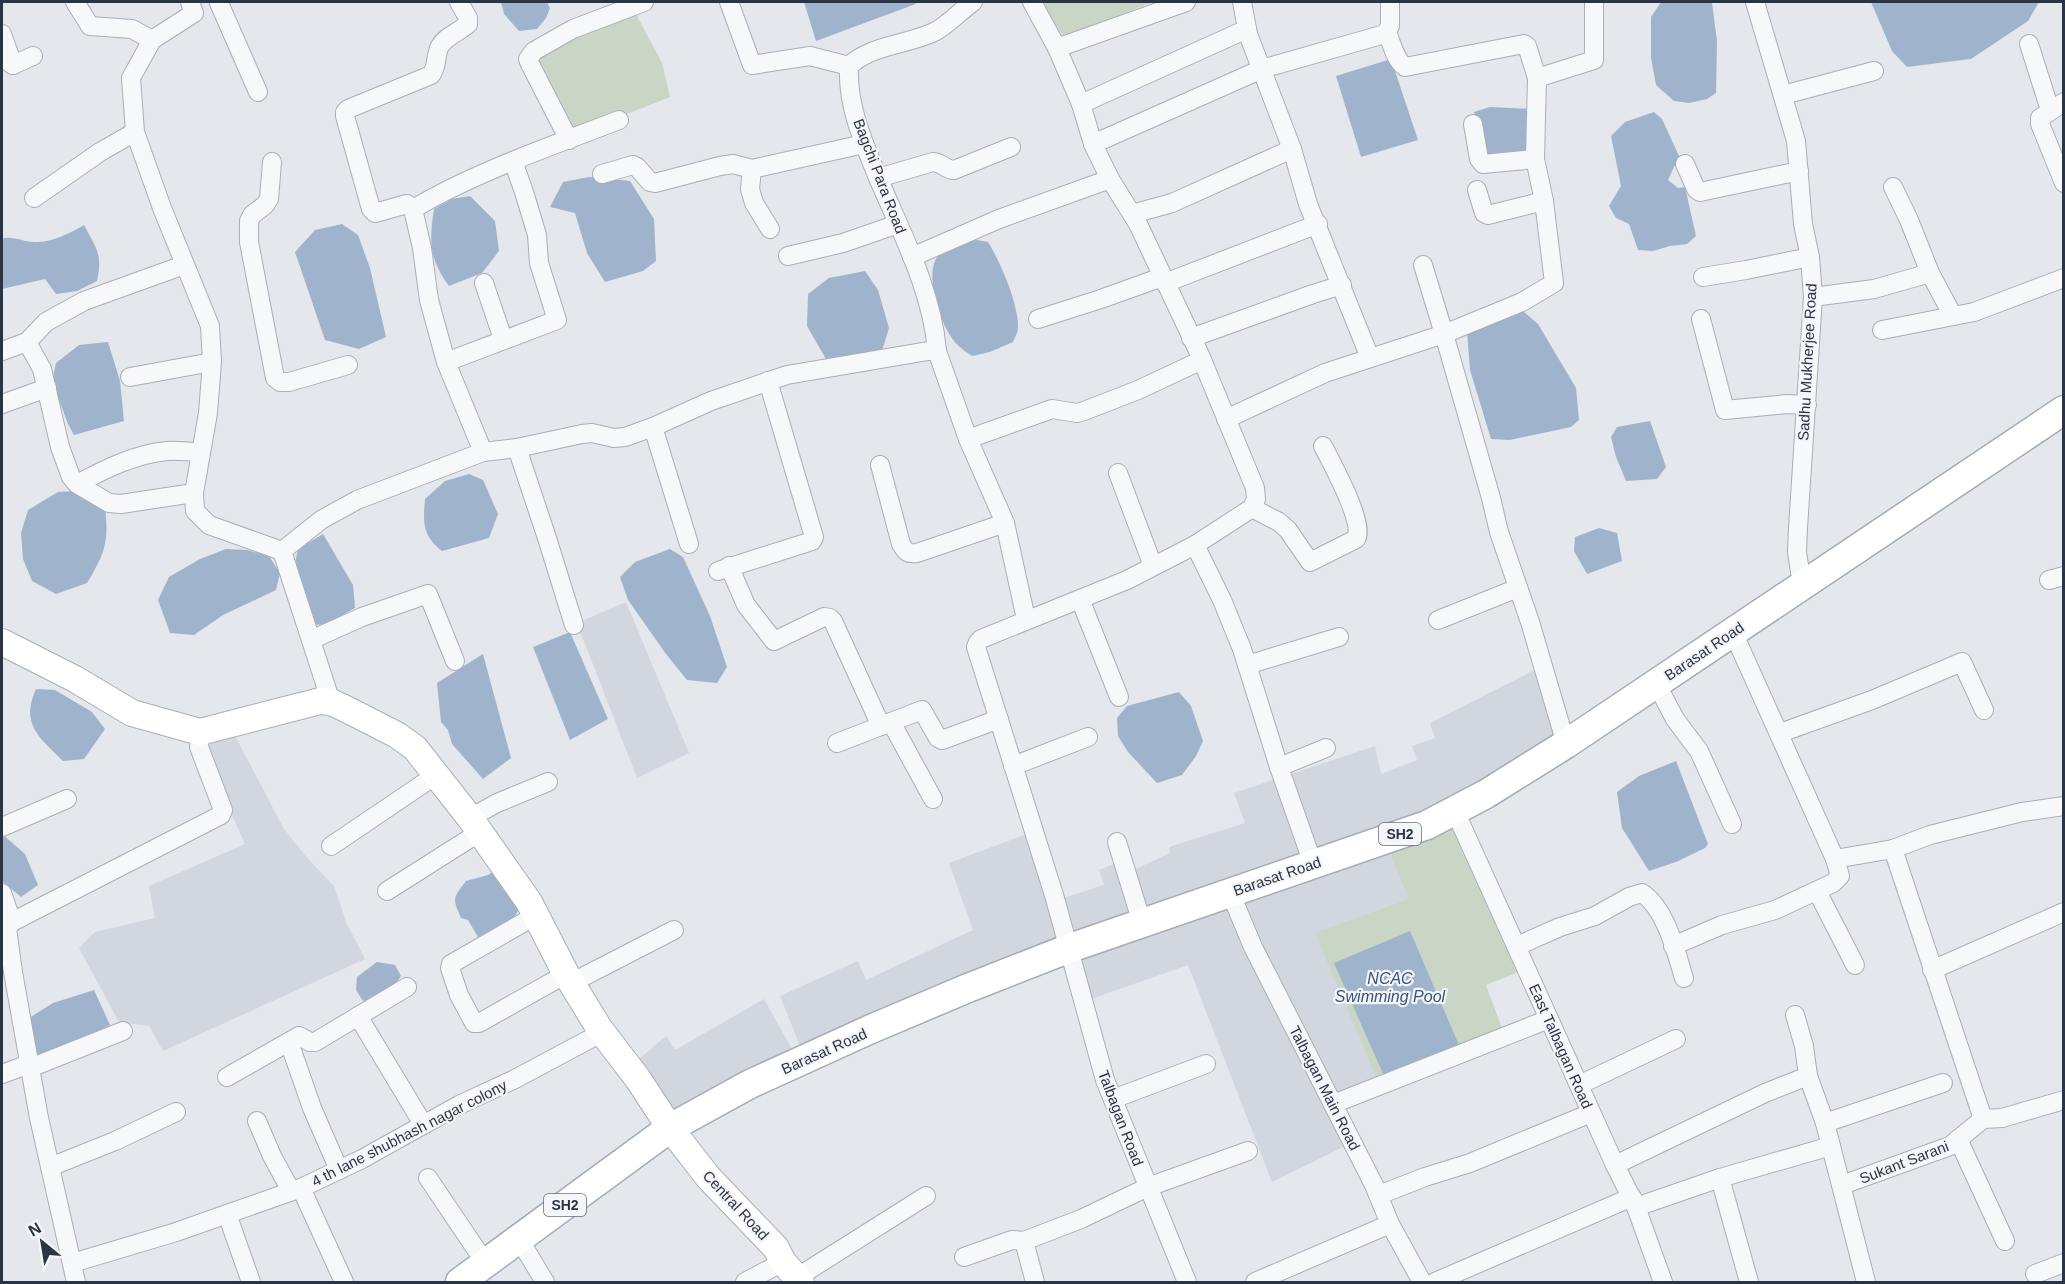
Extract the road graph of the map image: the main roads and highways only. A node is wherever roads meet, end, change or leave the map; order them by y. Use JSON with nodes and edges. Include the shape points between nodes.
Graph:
{"nodes":[{"id":1,"x":2064,"y":410,"type":"edge"},
{"id":2,"x":461,"y":1282,"type":"edge"}],
"edges":[{"from":1,"to":2,"type":"main road","name":"Barasat Road","number":"SH2","via":[[1566,744],[1455,811],[1400,835],[1070,948],[800,1061],[670,1128]]}]}
